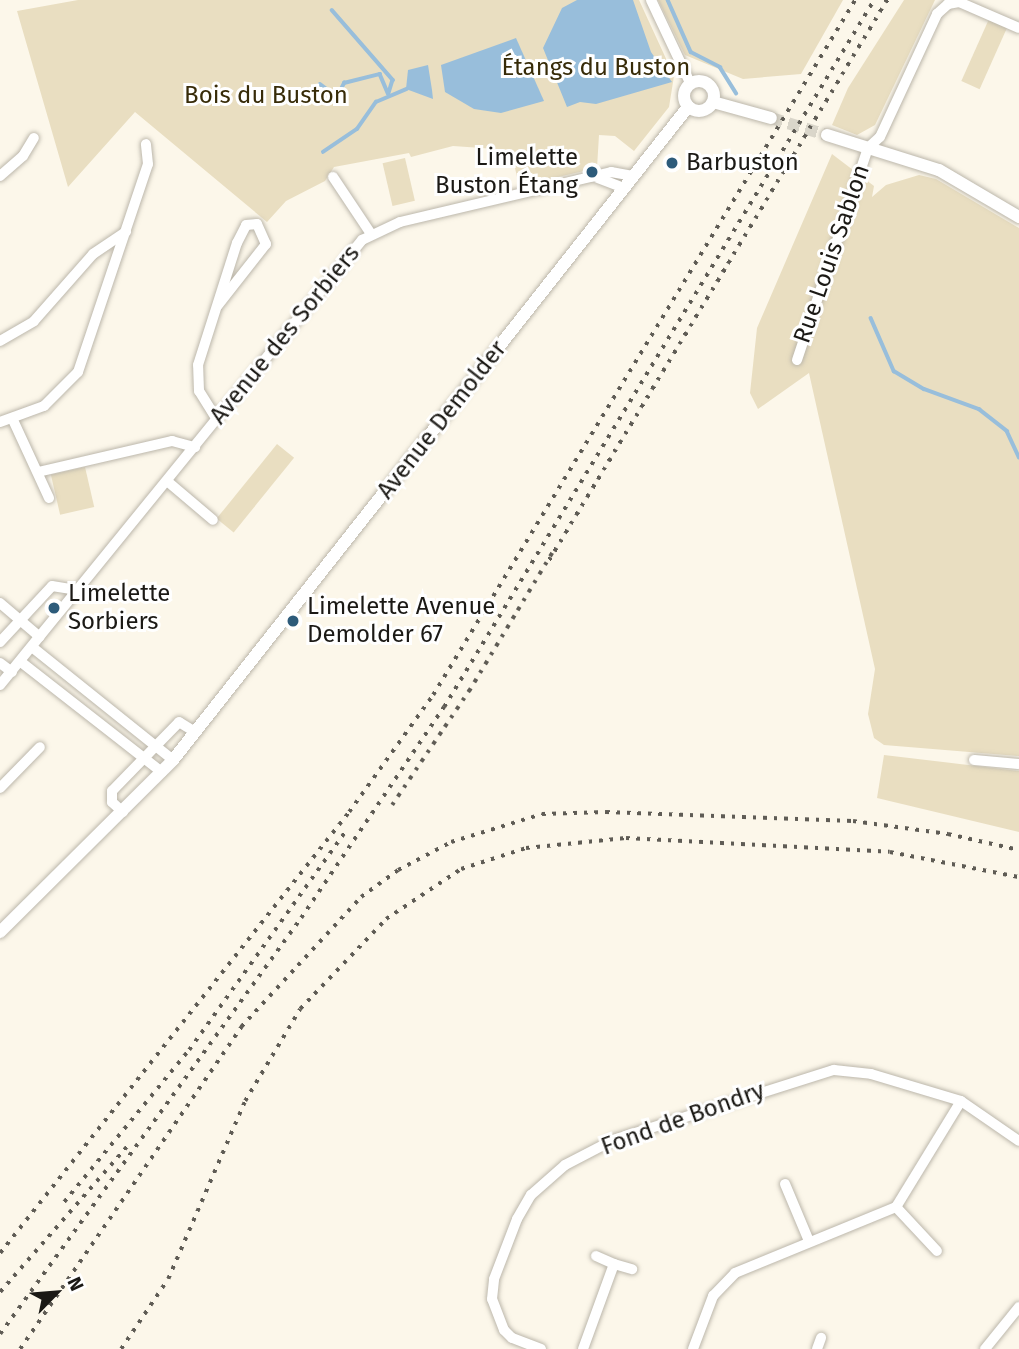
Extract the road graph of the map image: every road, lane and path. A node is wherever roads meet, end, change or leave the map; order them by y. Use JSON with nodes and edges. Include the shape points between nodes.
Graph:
{"nodes":[{"id":1,"x":651,"y":0,"type":"edge"},
{"id":2,"x":1019,"y":28,"type":"edge"},
{"id":3,"x":690,"y":83,"type":"junction"},
{"id":4,"x":713,"y":102,"type":"junction"},
{"id":5,"x":688,"y":107,"type":"junction"},
{"id":6,"x":771,"y":118,"type":"tunnel mouth"},
{"id":7,"x":827,"y":135,"type":"tunnel mouth"},
{"id":8,"x":34,"y":138,"type":"dead end"},
{"id":9,"x":146,"y":144,"type":"dead end"},
{"id":10,"x":868,"y":148,"type":"junction"},
{"id":11,"x":0,"y":176,"type":"edge"},
{"id":12,"x":633,"y":176,"type":"junction"},
{"id":13,"x":333,"y":177,"type":"dead end"},
{"id":14,"x":587,"y":180,"type":"junction"},
{"id":15,"x":624,"y":188,"type":"junction"},
{"id":16,"x":1019,"y":217,"type":"edge"},
{"id":17,"x":126,"y":232,"type":"junction"},
{"id":18,"x":371,"y":234,"type":"junction"},
{"id":19,"x":218,"y":305,"type":"junction"},
{"id":20,"x":0,"y":341,"type":"edge"},
{"id":21,"x":797,"y":359,"type":"dead end"},
{"id":22,"x":216,"y":418,"type":"junction"},
{"id":23,"x":13,"y":420,"type":"junction"},
{"id":24,"x":0,"y":422,"type":"edge"},
{"id":25,"x":195,"y":447,"type":"junction"},
{"id":26,"x":38,"y":472,"type":"junction"},
{"id":27,"x":167,"y":481,"type":"junction"},
{"id":28,"x":49,"y":498,"type":"dead end"},
{"id":29,"x":213,"y":520,"type":"dead end"},
{"id":30,"x":78,"y":590,"type":"junction"},
{"id":31,"x":0,"y":603,"type":"edge"},
{"id":32,"x":23,"y":621,"type":"junction"},
{"id":33,"x":40,"y":637,"type":"junction"},
{"id":34,"x":0,"y":642,"type":"edge"},
{"id":35,"x":32,"y":647,"type":"junction"},
{"id":36,"x":21,"y":662,"type":"junction"},
{"id":37,"x":0,"y":663,"type":"edge"},
{"id":38,"x":12,"y":672,"type":"junction"},
{"id":39,"x":0,"y":685,"type":"edge"},
{"id":40,"x":195,"y":732,"type":"junction"},
{"id":41,"x":155,"y":744,"type":"junction"},
{"id":42,"x":40,"y":747,"type":"dead end"},
{"id":43,"x":142,"y":759,"type":"junction"},
{"id":44,"x":173,"y":760,"type":"junction"},
{"id":45,"x":974,"y":760,"type":"dead end"},
{"id":46,"x":1019,"y":764,"type":"edge"},
{"id":47,"x":162,"y":772,"type":"junction"},
{"id":48,"x":2,"y":781,"type":"edge"},
{"id":49,"x":123,"y":812,"type":"junction"},
{"id":50,"x":0,"y":932,"type":"edge"},
{"id":51,"x":961,"y":1101,"type":"junction"},
{"id":52,"x":1019,"y":1141,"type":"edge"},
{"id":53,"x":785,"y":1184,"type":"dead end"},
{"id":54,"x":896,"y":1207,"type":"junction"},
{"id":55,"x":809,"y":1241,"type":"junction"},
{"id":56,"x":937,"y":1251,"type":"dead end"},
{"id":57,"x":596,"y":1256,"type":"dead end"},
{"id":58,"x":614,"y":1264,"type":"junction"},
{"id":59,"x":632,"y":1269,"type":"dead end"},
{"id":60,"x":1019,"y":1307,"type":"edge"},
{"id":61,"x":821,"y":1338,"type":"dead end"},
{"id":62,"x":541,"y":1349,"type":"edge"},
{"id":63,"x":583,"y":1349,"type":"edge"},
{"id":64,"x":693,"y":1349,"type":"edge"},
{"id":65,"x":817,"y":1349,"type":"edge"},
{"id":66,"x":985,"y":1349,"type":"edge"}],
"edges":[{"from":1,"to":3,"type":"street"},
{"from":2,"to":10,"type":"street","name":"Rue Louis Sablon","via":[[964,3],[944,7],[907,74],[880,137]]},
{"from":3,"to":4,"type":"street","via":[[710,85]]},
{"from":3,"to":5,"type":"street","via":[[683,94]]},
{"from":4,"to":5,"type":"street","via":[[704,111]]},
{"from":4,"to":6,"type":"street"},
{"from":5,"to":12,"type":"street","name":"Avenue Demolder"},
{"from":7,"to":10,"type":"street"},
{"from":8,"to":11,"type":"street","via":[[23,156]]},
{"from":9,"to":17,"type":"street","via":[[148,164]]},
{"from":10,"to":16,"type":"street","via":[[939,170]]},
{"from":10,"to":21,"type":"street","name":"Rue Louis Sablon"},
{"from":12,"to":14,"type":"street","name":"Avenue des Sorbiers","via":[[611,172]]},
{"from":12,"to":15,"type":"street","name":"Avenue Demolder"},
{"from":13,"to":18,"type":"street"},
{"from":14,"to":15,"type":"street","name":"Avenue des Sorbiers","via":[[603,178]]},
{"from":14,"to":18,"type":"street","name":"Avenue des Sorbiers","via":[[400,222]]},
{"from":15,"to":40,"type":"street","name":"Avenue Demolder"},
{"from":17,"to":20,"type":"street","via":[[93,254],[34,321]]},
{"from":17,"to":23,"type":"street","via":[[78,372],[53,400]]},
{"from":18,"to":22,"type":"street","name":"Avenue des Sorbiers","via":[[352,250]]},
{"from":19,"to":19,"type":"street","via":[[266,243],[257,224],[246,225]]},
{"from":19,"to":22,"type":"street","via":[[197,378],[205,405]]},
{"from":22,"to":25,"type":"street","name":"Avenue des Sorbiers"},
{"from":23,"to":24,"type":"street"},
{"from":23,"to":26,"type":"street"},
{"from":25,"to":26,"type":"street","via":[[172,441]]},
{"from":25,"to":27,"type":"street","name":"Avenue des Sorbiers"},
{"from":26,"to":28,"type":"street"},
{"from":27,"to":29,"type":"street"},
{"from":27,"to":30,"type":"street","name":"Avenue des Sorbiers"},
{"from":30,"to":32,"type":"street","via":[[52,586]]},
{"from":30,"to":33,"type":"street","name":"Avenue des Sorbiers"},
{"from":31,"to":32,"type":"street"},
{"from":32,"to":33,"type":"street"},
{"from":32,"to":34,"type":"street"},
{"from":33,"to":35,"type":"street","name":"Avenue des Sorbiers"},
{"from":35,"to":36,"type":"street","name":"Avenue des Sorbiers"},
{"from":35,"to":41,"type":"street"},
{"from":36,"to":38,"type":"street","name":"Avenue des Sorbiers"},
{"from":36,"to":43,"type":"street"},
{"from":37,"to":38,"type":"street"},
{"from":38,"to":39,"type":"street","name":"Avenue des Sorbiers"},
{"from":40,"to":41,"type":"street","via":[[178,722]]},
{"from":40,"to":44,"type":"street","name":"Avenue Demolder"},
{"from":41,"to":43,"type":"street"},
{"from":41,"to":44,"type":"street"},
{"from":42,"to":48,"type":"street"},
{"from":43,"to":47,"type":"street"},
{"from":43,"to":49,"type":"street","via":[[110,794]]},
{"from":44,"to":47,"type":"street","name":"Avenue Demolder"},
{"from":45,"to":46,"type":"street"},
{"from":47,"to":49,"type":"street","name":"Avenue Demolder"},
{"from":49,"to":50,"type":"street","name":"Avenue Demolder"},
{"from":51,"to":52,"type":"street","name":"Fond de Bondry"},
{"from":51,"to":54,"type":"street"},
{"from":51,"to":62,"type":"street","name":"Fond de Bondry","via":[[859,1071],[834,1070],[631,1133],[565,1165],[523,1206],[491,1289],[504,1330]]},
{"from":53,"to":55,"type":"street"},
{"from":54,"to":55,"type":"street"},
{"from":54,"to":56,"type":"street"},
{"from":55,"to":64,"type":"street","via":[[727,1279],[713,1296]]},
{"from":57,"to":58,"type":"street"},
{"from":58,"to":59,"type":"street"},
{"from":58,"to":63,"type":"street"},
{"from":60,"to":66,"type":"street"},
{"from":61,"to":65,"type":"street"}]}
